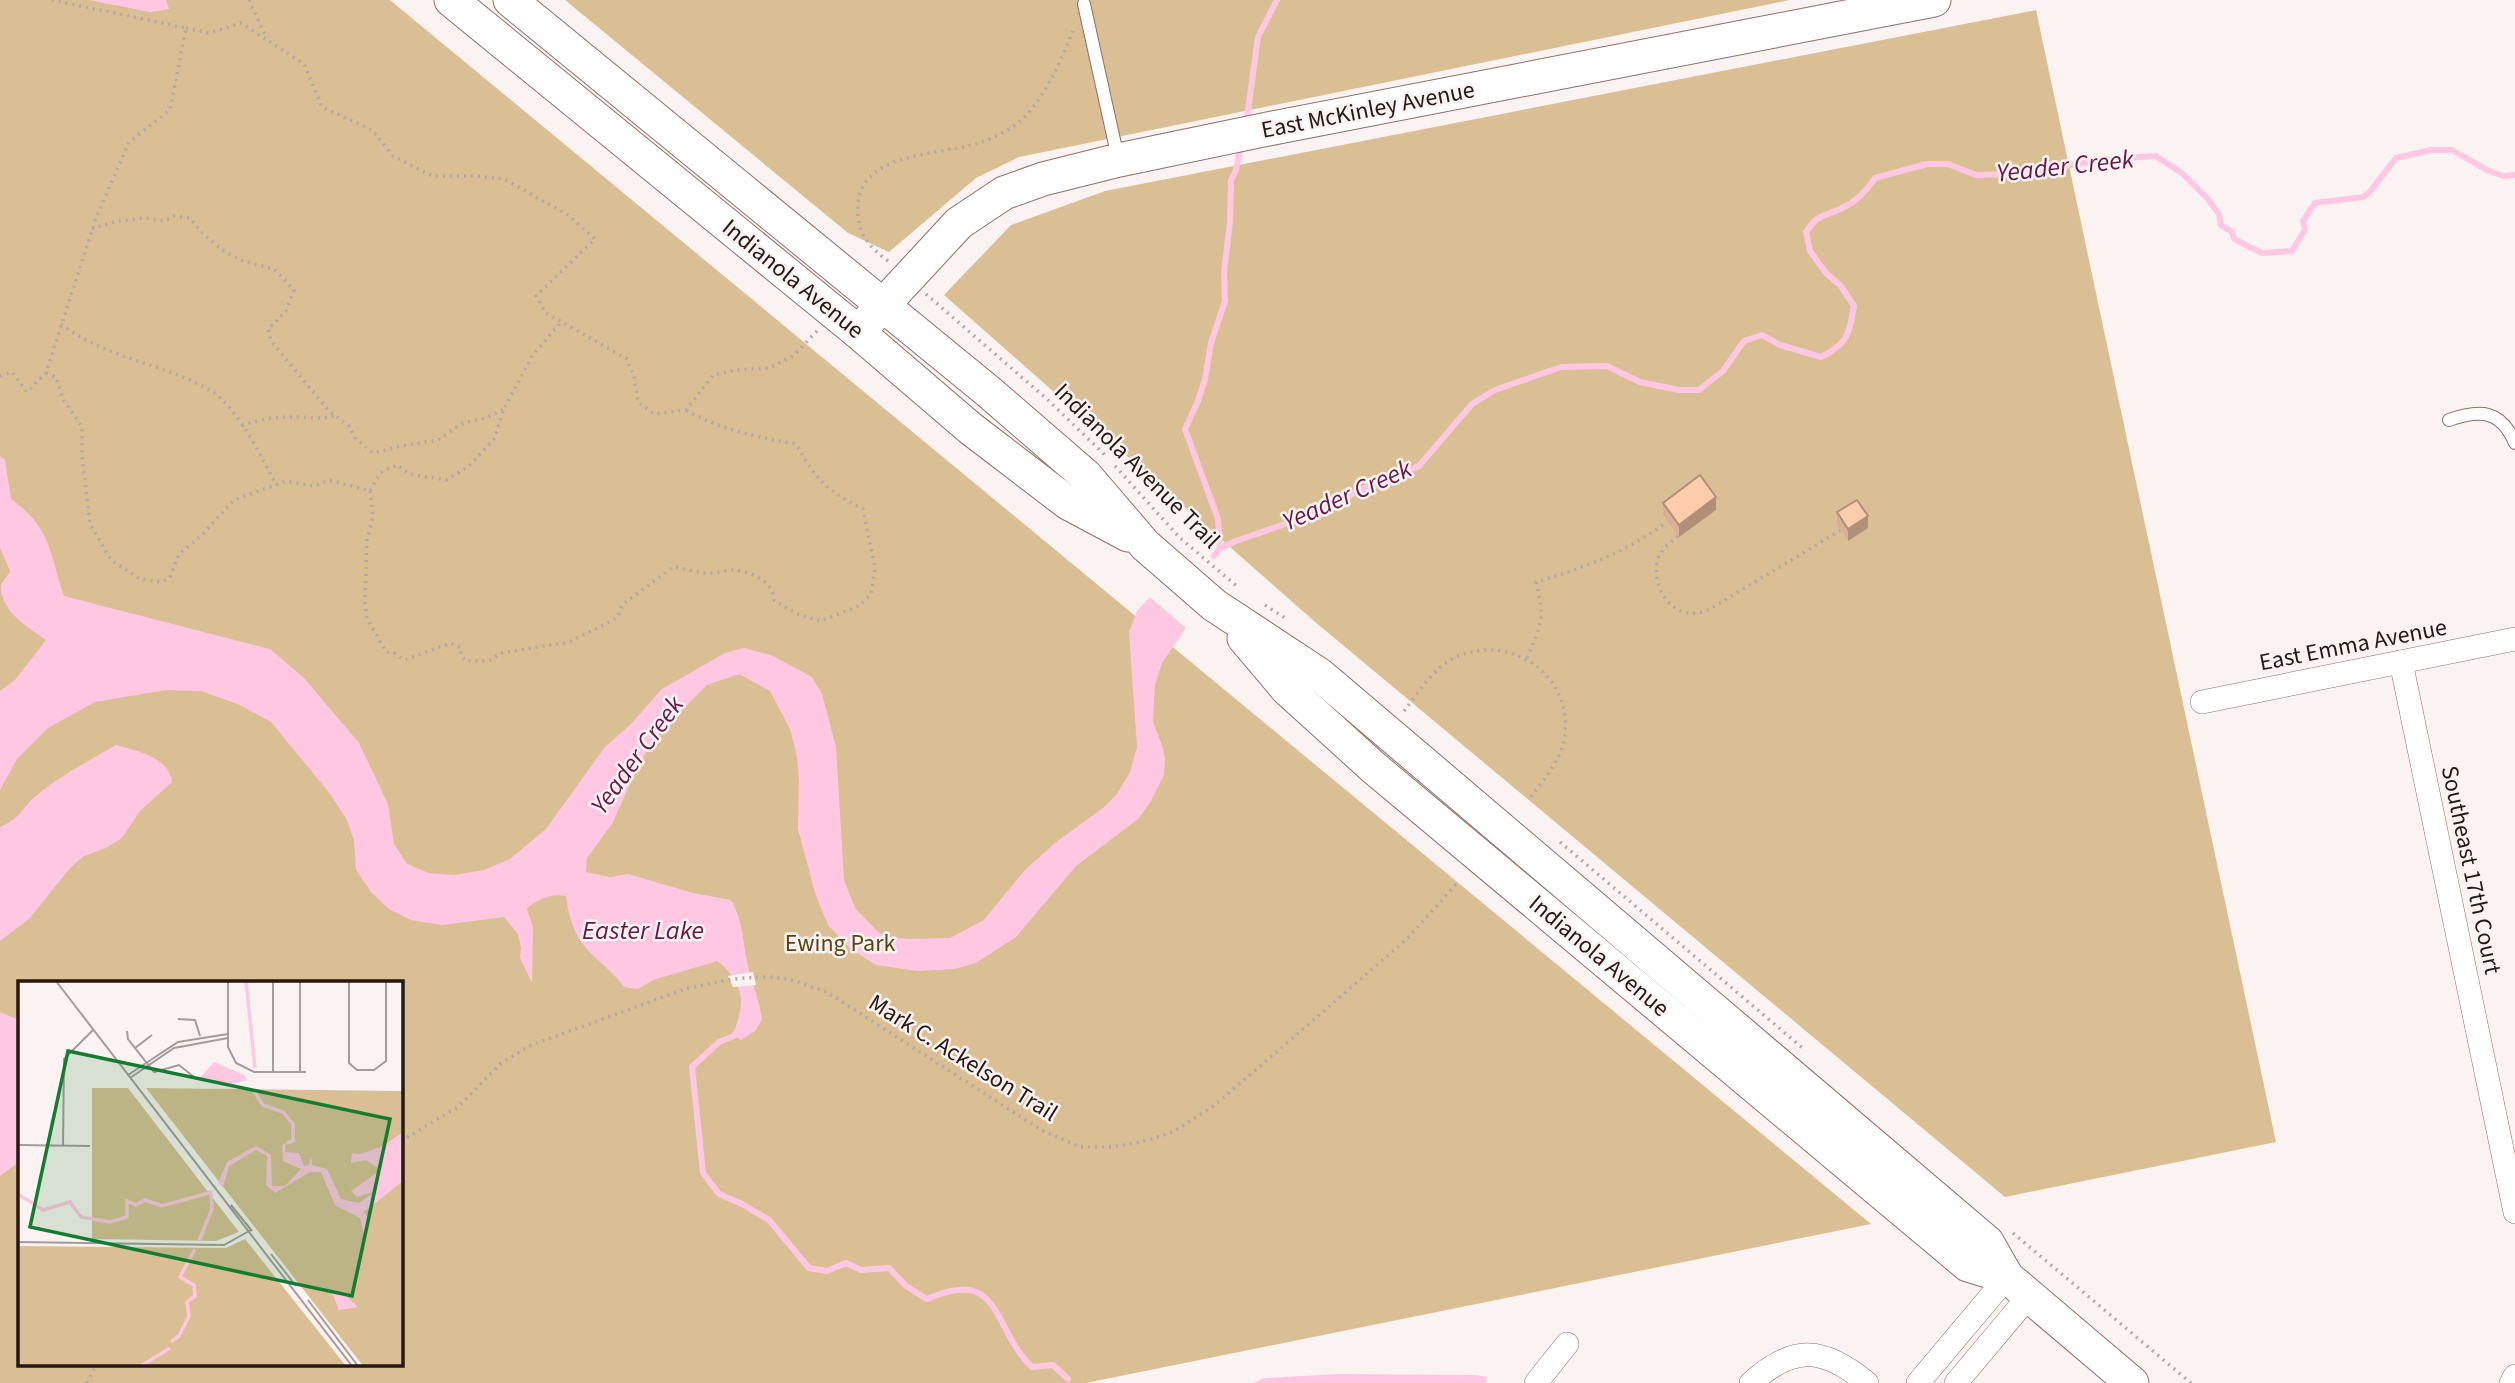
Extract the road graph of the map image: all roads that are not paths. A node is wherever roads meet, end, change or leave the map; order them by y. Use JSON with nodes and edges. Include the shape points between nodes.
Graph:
{"nodes":[{"id":1,"x":451,"y":0,"type":"edge"},
{"id":2,"x":510,"y":0,"type":"edge"},
{"id":3,"x":1934,"y":0,"type":"edge"},
{"id":4,"x":1084,"y":5,"type":"road end"},
{"id":5,"x":1119,"y":160,"type":"junction"},
{"id":6,"x":882,"y":305,"type":"junction"},
{"id":7,"x":858,"y":332,"type":"junction"},
{"id":8,"x":2449,"y":420,"type":"dead end"},
{"id":9,"x":2515,"y":443,"type":"edge"},
{"id":10,"x":1145,"y":545,"type":"junction"},
{"id":11,"x":2515,"y":639,"type":"edge"},
{"id":12,"x":2401,"y":662,"type":"junction"},
{"id":13,"x":2202,"y":702,"type":"dead end"},
{"id":14,"x":2515,"y":1212,"type":"edge"},
{"id":15,"x":2019,"y":1286,"type":"junction"},
{"id":16,"x":1567,"y":1344,"type":"dead end"},
{"id":17,"x":2515,"y":1376,"type":"edge"},
{"id":18,"x":1536,"y":1383,"type":"edge"},
{"id":19,"x":1751,"y":1383,"type":"edge"},
{"id":20,"x":1867,"y":1383,"type":"edge"},
{"id":21,"x":1918,"y":1383,"type":"edge"},
{"id":22,"x":1956,"y":1383,"type":"edge"},
{"id":23,"x":2132,"y":1383,"type":"edge"},
{"id":24,"x":2511,"y":1383,"type":"edge"}],
"edges":[{"from":1,"to":7,"type":"main road","name":"Indianola Avenue"},
{"from":2,"to":6,"type":"main road","name":"Indianola Avenue"},
{"from":3,"to":5,"type":"main road","name":"East McKinley Avenue"},
{"from":4,"to":5,"type":"lane"},
{"from":5,"to":6,"type":"main road","name":"East McKinley Avenue","via":[[1004,194],[959,223]]},
{"from":6,"to":7,"type":"main road","name":"East McKinley Avenue"},
{"from":6,"to":10,"type":"main road","name":"Indianola Avenue","via":[[1086,477]]},
{"from":7,"to":10,"type":"main road","name":"Indianola Avenue","via":[[970,428],[1068,503]]},
{"from":8,"to":9,"type":"lane","via":[[2480,412],[2499,418]]},
{"from":10,"to":15,"type":"main road","name":"Indianola Avenue","via":[[1228,598],[1287,689],[1373,767],[1968,1265]]},
{"from":11,"to":12,"type":"street","name":"East Emma Avenue"},
{"from":12,"to":13,"type":"street","name":"East Emma Avenue"},
{"from":12,"to":14,"type":"street","name":"Southeast 17th Court"},
{"from":15,"to":21,"type":"street"},
{"from":15,"to":22,"type":"street"},
{"from":15,"to":23,"type":"main road","name":"Indianola Avenue"},
{"from":16,"to":18,"type":"street"},
{"from":17,"to":24,"type":"street"},
{"from":19,"to":20,"type":"street","via":[[1784,1359],[1800,1355],[1836,1360]]}]}
